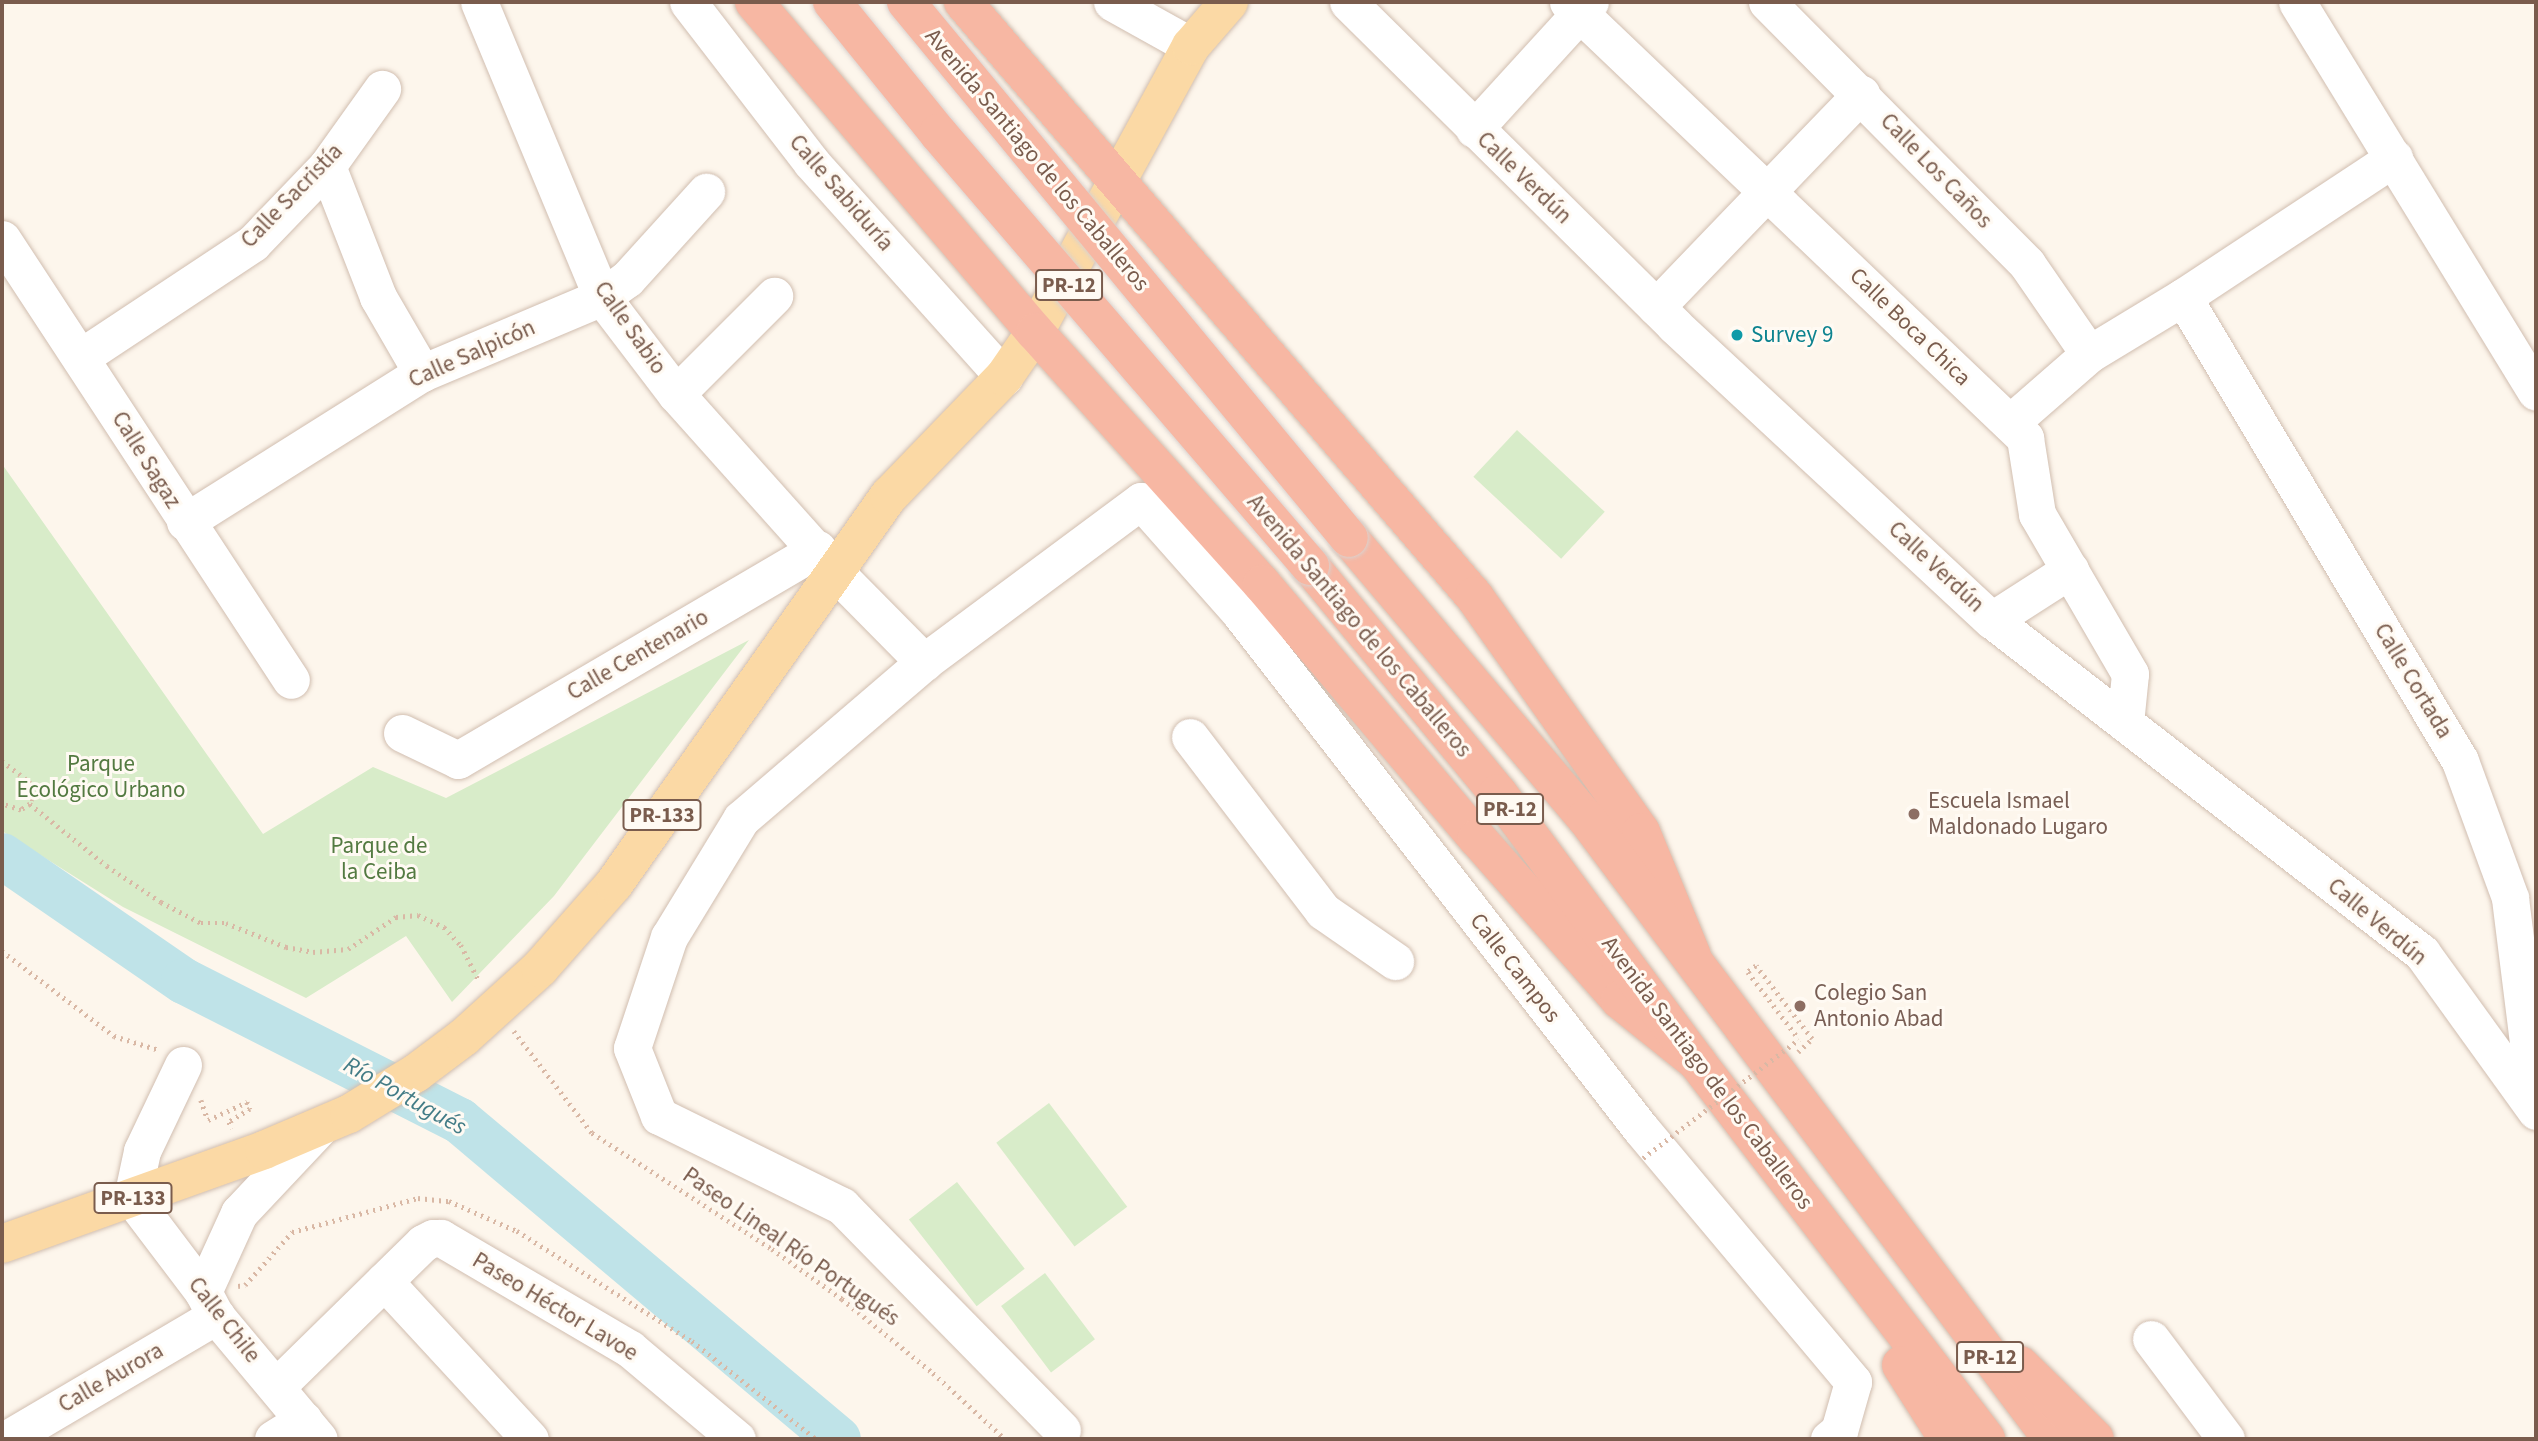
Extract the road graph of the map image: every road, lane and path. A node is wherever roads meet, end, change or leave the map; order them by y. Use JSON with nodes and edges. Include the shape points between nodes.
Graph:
{"nodes":[{"id":1,"x":479,"y":2,"type":"edge"},
{"id":2,"x":688,"y":2,"type":"edge"},
{"id":3,"x":754,"y":2,"type":"edge"},
{"id":4,"x":832,"y":2,"type":"edge"},
{"id":5,"x":906,"y":2,"type":"edge"},
{"id":6,"x":963,"y":2,"type":"edge"},
{"id":7,"x":1112,"y":2,"type":"edge"},
{"id":8,"x":1229,"y":2,"type":"edge"},
{"id":9,"x":1348,"y":2,"type":"edge"},
{"id":10,"x":1767,"y":2,"type":"edge"},
{"id":11,"x":2297,"y":2,"type":"edge"},
{"id":12,"x":1579,"y":6,"type":"edge"},
{"id":13,"x":1191,"y":47,"type":"junction"},
{"id":14,"x":382,"y":89,"type":"dead end"},
{"id":15,"x":1861,"y":94,"type":"junction"},
{"id":16,"x":1474,"y":129,"type":"junction"},
{"id":17,"x":2394,"y":158,"type":"junction"},
{"id":18,"x":327,"y":166,"type":"junction"},
{"id":19,"x":1118,"y":178,"type":"junction"},
{"id":20,"x":1769,"y":191,"type":"junction"},
{"id":21,"x":706,"y":192,"type":"dead end"},
{"id":22,"x":2,"y":239,"type":"edge"},
{"id":23,"x":774,"y":296,"type":"dead end"},
{"id":24,"x":602,"y":297,"type":"junction"},
{"id":25,"x":2183,"y":297,"type":"junction"},
{"id":26,"x":1656,"y":307,"type":"junction"},
{"id":27,"x":1035,"y":332,"type":"junction"},
{"id":28,"x":2089,"y":354,"type":"junction"},
{"id":29,"x":81,"y":357,"type":"junction"},
{"id":30,"x":422,"y":373,"type":"junction"},
{"id":31,"x":1004,"y":377,"type":"junction"},
{"id":32,"x":2536,"y":392,"type":"edge"},
{"id":33,"x":676,"y":394,"type":"junction"},
{"id":34,"x":2010,"y":423,"type":"junction"},
{"id":35,"x":185,"y":522,"type":"junction"},
{"id":36,"x":826,"y":560,"type":"junction"},
{"id":37,"x":2070,"y":570,"type":"junction"},
{"id":38,"x":1992,"y":620,"type":"junction"},
{"id":39,"x":924,"y":662,"type":"junction"},
{"id":40,"x":291,"y":680,"type":"dead end"},
{"id":41,"x":2125,"y":723,"type":"junction"},
{"id":42,"x":402,"y":733,"type":"dead end"},
{"id":43,"x":1190,"y":737,"type":"dead end"},
{"id":44,"x":2,"y":761,"type":"edge"},
{"id":45,"x":2,"y":804,"type":"edge"},
{"id":46,"x":30,"y":804,"type":"junction"},
{"id":47,"x":2,"y":951,"type":"edge"},
{"id":48,"x":1692,"y":956,"type":"junction"},
{"id":49,"x":1395,"y":961,"type":"dead end"},
{"id":50,"x":496,"y":1008,"type":"junction"},
{"id":51,"x":1812,"y":1039,"type":"dead end"},
{"id":52,"x":1697,"y":1062,"type":"junction"},
{"id":53,"x":183,"y":1065,"type":"junction"},
{"id":54,"x":2536,"y":1108,"type":"edge"},
{"id":55,"x":321,"y":1126,"type":"junction"},
{"id":56,"x":255,"y":1152,"type":"junction"},
{"id":57,"x":1643,"y":1158,"type":"dead end"},
{"id":58,"x":132,"y":1198,"type":"junction"},
{"id":59,"x":2,"y":1244,"type":"edge"},
{"id":60,"x":1929,"y":1276,"type":"junction"},
{"id":61,"x":1864,"y":1280,"type":"junction"},
{"id":62,"x":384,"y":1281,"type":"junction"},
{"id":63,"x":209,"y":1304,"type":"junction"},
{"id":64,"x":2151,"y":1339,"type":"dead end"},
{"id":65,"x":277,"y":1386,"type":"junction"},
{"id":66,"x":311,"y":1430,"type":"edge"},
{"id":67,"x":1062,"y":1430,"type":"dead end"},
{"id":68,"x":7,"y":1439,"type":"edge"},
{"id":69,"x":273,"y":1439,"type":"edge"},
{"id":70,"x":530,"y":1439,"type":"edge"},
{"id":71,"x":737,"y":1439,"type":"edge"},
{"id":72,"x":1005,"y":1439,"type":"edge"},
{"id":73,"x":1829,"y":1439,"type":"edge"},
{"id":74,"x":1948,"y":1439,"type":"edge"},
{"id":75,"x":1986,"y":1439,"type":"edge"},
{"id":76,"x":2052,"y":1439,"type":"edge"},
{"id":77,"x":2095,"y":1439,"type":"edge"},
{"id":78,"x":2226,"y":1439,"type":"edge"}],
"edges":[{"from":1,"to":24,"type":"street","name":"Calle Sabio"},
{"from":2,"to":31,"type":"street","name":"Calle Sabiduría","via":[[811,162]]},
{"from":3,"to":27,"type":"highway"},
{"from":4,"to":52,"type":"highway","name":"Avenida Santiago de los Caballeros","number":"PR-12","bridge":true,"via":[[1498,793]]},
{"from":5,"to":48,"type":"highway","name":"Avenida Santiago de los Caballeros","number":"PR-12","bridge":true,"via":[[1586,818]]},
{"from":6,"to":19,"type":"highway"},
{"from":7,"to":13,"type":"street"},
{"from":8,"to":13,"type":"main road","number":"PR-133"},
{"from":9,"to":16,"type":"street","name":"Calle Verdún"},
{"from":10,"to":15,"type":"street","name":"Calle Los Caños"},
{"from":11,"to":17,"type":"street"},
{"from":12,"to":16,"type":"street"},
{"from":12,"to":20,"type":"street","name":"Calle Boca Chica"},
{"from":13,"to":19,"type":"main road","number":"PR-133"},
{"from":14,"to":18,"type":"street","name":"Calle Sacristía"},
{"from":15,"to":20,"type":"street"},
{"from":15,"to":28,"type":"street","name":"Calle Los Caños","via":[[2027,264]]},
{"from":16,"to":26,"type":"street","name":"Calle Verdún"},
{"from":17,"to":25,"type":"street"},
{"from":17,"to":32,"type":"street"},
{"from":18,"to":29,"type":"street","name":"Calle Sacristía","via":[[253,243]]},
{"from":18,"to":30,"type":"street","via":[[378,297]]},
{"from":19,"to":27,"type":"main road","number":"PR-133"},
{"from":19,"to":48,"type":"highway","via":[[1474,596],[1641,832]]},
{"from":20,"to":26,"type":"street"},
{"from":20,"to":34,"type":"street","name":"Calle Boca Chica"},
{"from":21,"to":24,"type":"street","name":"Calle Salpicón","via":[[627,279]]},
{"from":22,"to":29,"type":"street","name":"Calle Sagaz"},
{"from":23,"to":33,"type":"street"},
{"from":24,"to":30,"type":"street","name":"Calle Salpicón"},
{"from":24,"to":33,"type":"street","name":"Calle Sabio"},
{"from":25,"to":28,"type":"street"},
{"from":25,"to":54,"type":"street","name":"Calle Cortada","via":[[2460,761],[2510,898]]},
{"from":26,"to":38,"type":"street","name":"Calle Verdún"},
{"from":27,"to":31,"type":"main road","number":"PR-133"},
{"from":27,"to":52,"type":"highway","via":[[1262,584],[1620,1000]]},
{"from":28,"to":34,"type":"street"},
{"from":29,"to":35,"type":"street","name":"Calle Sagaz"},
{"from":30,"to":35,"type":"street","name":"Calle Salpicón"},
{"from":31,"to":36,"type":"main road","number":"PR-133"},
{"from":33,"to":36,"type":"street","name":"Calle Sabio"},
{"from":34,"to":37,"type":"street","name":"Calle Boca Chica","via":[[2025,438],[2037,514]]},
{"from":35,"to":40,"type":"street","name":"Calle Sagaz"},
{"from":36,"to":39,"type":"street","name":"Calle Sabio"},
{"from":36,"to":42,"type":"street","name":"Calle Centenario","via":[[458,760]]},
{"from":36,"to":50,"type":"main road","number":"PR-133","via":[[614,884],[540,968]]},
{"from":37,"to":38,"type":"street"},
{"from":37,"to":41,"type":"street","name":"Calle Boca Chica","via":[[2130,674]]},
{"from":38,"to":41,"type":"street","name":"Calle Verdún"},
{"from":39,"to":67,"type":"street","via":[[741,820],[669,937],[632,1048],[659,1116],[842,1206]]},
{"from":39,"to":73,"type":"street","name":"Calle Campos","via":[[1141,501],[1240,613],[1641,1129],[1853,1382],[1839,1431]]},
{"from":41,"to":54,"type":"street","name":"Calle Verdún","via":[[2422,953]]},
{"from":43,"to":49,"type":"street","via":[[1323,911]]},
{"from":44,"to":46,"type":"path","via":[[29,781],[33,792]]},
{"from":45,"to":46,"type":"path","via":[[22,810]]},
{"from":46,"to":50,"type":"path","name":"Paseo Lineal Río Portugués","via":[[107,866],[201,923],[226,923],[286,947],[313,952],[348,948],[396,917],[418,915],[443,926],[461,945]]},
{"from":47,"to":53,"type":"path","via":[[114,1036],[173,1055]]},
{"from":48,"to":60,"type":"highway","name":"Avenida Santiago de los Caballeros","number":"PR-12"},
{"from":50,"to":55,"type":"main road","number":"PR-133","via":[[416,1073]]},
{"from":50,"to":72,"type":"path","name":"Paseo Lineal Río Portugués","via":[[592,1133],[842,1299]]},
{"from":51,"to":57,"type":"path","bridge":true,"via":[[1756,966],[1748,972],[1799,1039]]},
{"from":52,"to":61,"type":"highway","name":"Avenida Santiago de los Caballeros","number":"PR-12"},
{"from":53,"to":56,"type":"path","via":[[208,1120],[247,1102],[250,1109],[229,1122]]},
{"from":53,"to":58,"type":"street","via":[[142,1151]]},
{"from":55,"to":56,"type":"main road","number":"PR-133"},
{"from":55,"to":63,"type":"street","via":[[239,1213]]},
{"from":56,"to":58,"type":"main road","number":"PR-133"},
{"from":58,"to":59,"type":"main road","number":"PR-133"},
{"from":58,"to":63,"type":"street","name":"Calle Chile"},
{"from":60,"to":76,"type":"highway","name":"Avenida Santiago de los Caballeros","number":"PR-12"},
{"from":60,"to":77,"type":"highway"},
{"from":61,"to":74,"type":"highway","via":[[1902,1368]]},
{"from":61,"to":75,"type":"highway","name":"Avenida Santiago de los Caballeros","number":"PR-12"},
{"from":62,"to":65,"type":"street"},
{"from":62,"to":70,"type":"street"},
{"from":62,"to":71,"type":"street","name":"Paseo Héctor Lavoe","via":[[433,1238],[441,1238],[630,1349]]},
{"from":63,"to":65,"type":"street","name":"Calle Chile"},
{"from":63,"to":68,"type":"street","name":"Calle Aurora"},
{"from":64,"to":78,"type":"street"},
{"from":65,"to":66,"type":"street","name":"Calle Chile"},
{"from":66,"to":69,"type":"street"}]}
